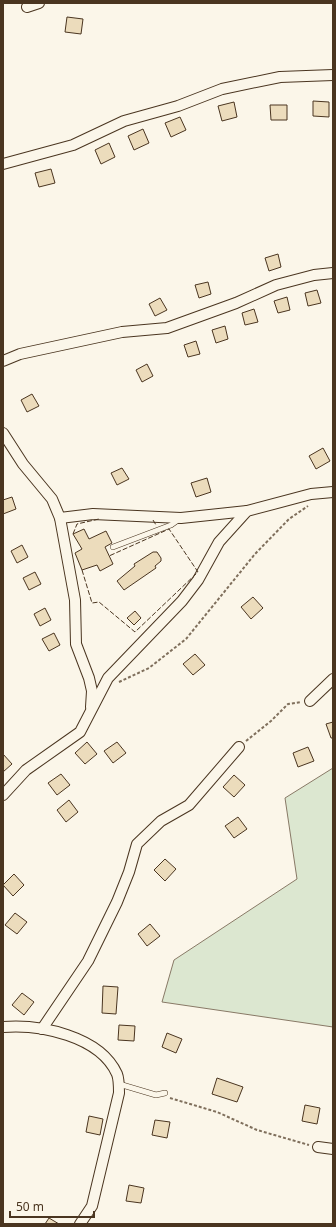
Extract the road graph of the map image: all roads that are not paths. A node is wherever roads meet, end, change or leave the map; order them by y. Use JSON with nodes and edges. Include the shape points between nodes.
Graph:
{"nodes":[{"id":1,"x":38,"y":3,"type":"edge"},
{"id":2,"x":27,"y":7,"type":"dead end"},
{"id":3,"x":333,"y":75,"type":"edge"},
{"id":4,"x":3,"y":164,"type":"edge"},
{"id":5,"x":333,"y":273,"type":"edge"},
{"id":6,"x":3,"y":361,"type":"edge"},
{"id":7,"x":3,"y":433,"type":"edge"},
{"id":8,"x":333,"y":492,"type":"edge"},
{"id":9,"x":247,"y":511,"type":"junction"},
{"id":10,"x":60,"y":518,"type":"junction"},
{"id":11,"x":181,"y":518,"type":"junction"},
{"id":12,"x":113,"y":547,"type":"dead end"},
{"id":13,"x":333,"y":679,"type":"edge"},
{"id":14,"x":310,"y":701,"type":"road end"},
{"id":15,"x":90,"y":710,"type":"junction"},
{"id":16,"x":239,"y":747,"type":"road end"},
{"id":17,"x":3,"y":795,"type":"edge"},
{"id":18,"x":3,"y":1027,"type":"edge"},
{"id":19,"x":42,"y":1029,"type":"junction"},
{"id":20,"x":119,"y":1084,"type":"junction"},
{"id":21,"x":165,"y":1093,"type":"road end"},
{"id":22,"x":318,"y":1147,"type":"road end"},
{"id":23,"x":333,"y":1149,"type":"edge"},
{"id":24,"x":80,"y":1224,"type":"edge"}],
"edges":[{"from":1,"to":2,"type":"street"},
{"from":3,"to":4,"type":"street","via":[[280,77],[222,89],[178,106],[124,121],[73,145]]},
{"from":5,"to":6,"type":"street","via":[[276,285],[236,303],[167,328],[122,332],[20,354]]},
{"from":7,"to":10,"type":"street","via":[[23,464],[52,499]]},
{"from":8,"to":9,"type":"street","via":[[311,494]]},
{"from":9,"to":11,"type":"street"},
{"from":9,"to":15,"type":"street","via":[[219,542],[198,580],[182,601],[108,678]]},
{"from":10,"to":11,"type":"street","via":[[93,514]]},
{"from":10,"to":15,"type":"street","via":[[76,600],[76,644],[92,691]]},
{"from":11,"to":12,"type":"lane","via":[[170,525]]},
{"from":13,"to":14,"type":"street"},
{"from":15,"to":17,"type":"street","via":[[80,732],[26,770]]},
{"from":16,"to":19,"type":"street","via":[[189,805],[161,821],[138,844],[129,872],[88,961]]},
{"from":18,"to":19,"type":"street"},
{"from":19,"to":20,"type":"street","via":[[74,1037],[92,1047],[118,1075]]},
{"from":20,"to":21,"type":"lane","via":[[156,1095]]},
{"from":20,"to":24,"type":"street","via":[[120,1092],[92,1206]]},
{"from":22,"to":23,"type":"street"}]}
